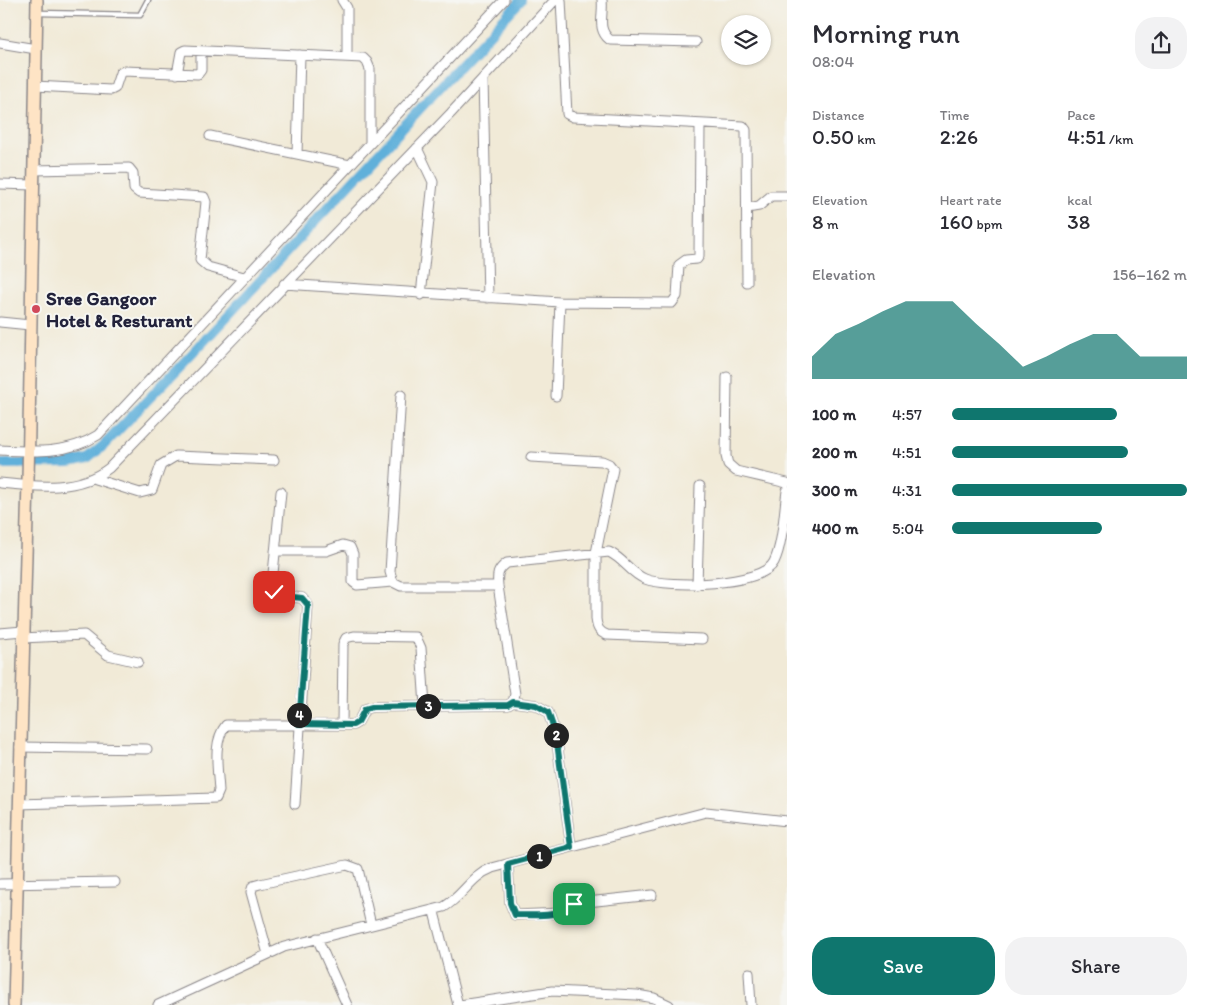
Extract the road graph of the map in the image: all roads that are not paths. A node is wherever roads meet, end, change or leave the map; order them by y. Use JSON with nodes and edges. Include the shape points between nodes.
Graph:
{"nodes":[{"id":1,"x":38,"y":0,"type":"edge"},
{"id":2,"x":148,"y":0,"type":"edge"},
{"id":3,"x":342,"y":0,"type":"edge"},
{"id":4,"x":504,"y":0,"type":"edge"},
{"id":5,"x":555,"y":0,"type":"edge"},
{"id":6,"x":561,"y":0,"type":"edge"},
{"id":7,"x":602,"y":0,"type":"edge"},
{"id":8,"x":37,"y":13,"type":"junction"},
{"id":9,"x":696,"y":42,"type":"dead end"},
{"id":10,"x":0,"y":43,"type":"edge"},
{"id":11,"x":36,"y":49,"type":"junction"},
{"id":12,"x":201,"y":51,"type":"junction"},
{"id":13,"x":300,"y":55,"type":"junction"},
{"id":14,"x":348,"y":57,"type":"junction"},
{"id":15,"x":177,"y":74,"type":"junction"},
{"id":16,"x":483,"y":78,"type":"junction"},
{"id":17,"x":36,"y":86,"type":"junction"},
{"id":18,"x":700,"y":124,"type":"junction"},
{"id":19,"x":210,"y":136,"type":"dead end"},
{"id":20,"x":370,"y":143,"type":"junction"},
{"id":21,"x":417,"y":148,"type":"junction"},
{"id":22,"x":297,"y":154,"type":"junction"},
{"id":23,"x":350,"y":165,"type":"junction"},
{"id":24,"x":34,"y":170,"type":"junction"},
{"id":25,"x":0,"y":184,"type":"edge"},
{"id":26,"x":33,"y":185,"type":"junction"},
{"id":27,"x":787,"y":196,"type":"edge"},
{"id":28,"x":747,"y":208,"type":"junction"},
{"id":29,"x":244,"y":277,"type":"junction"},
{"id":30,"x":747,"y":282,"type":"dead end"},
{"id":31,"x":284,"y":284,"type":"junction"},
{"id":32,"x":421,"y":294,"type":"junction"},
{"id":33,"x":488,"y":298,"type":"junction"},
{"id":34,"x":560,"y":302,"type":"junction"},
{"id":35,"x":0,"y":322,"type":"edge"},
{"id":36,"x":30,"y":325,"type":"junction"},
{"id":37,"x":727,"y":377,"type":"dead end"},
{"id":38,"x":400,"y":395,"type":"dead end"},
{"id":39,"x":556,"y":396,"type":"dead end"},
{"id":40,"x":0,"y":450,"type":"edge"},
{"id":41,"x":28,"y":453,"type":"junction"},
{"id":42,"x":531,"y":458,"type":"dead end"},
{"id":43,"x":274,"y":460,"type":"dead end"},
{"id":44,"x":95,"y":479,"type":"junction"},
{"id":45,"x":0,"y":483,"type":"edge"},
{"id":46,"x":28,"y":483,"type":"junction"},
{"id":47,"x":787,"y":483,"type":"edge"},
{"id":48,"x":700,"y":486,"type":"dead end"},
{"id":49,"x":787,"y":491,"type":"edge"},
{"id":50,"x":281,"y":492,"type":"dead end"},
{"id":51,"x":786,"y":504,"type":"edge"},
{"id":52,"x":275,"y":551,"type":"junction"},
{"id":53,"x":596,"y":553,"type":"junction"},
{"id":54,"x":393,"y":582,"type":"junction"},
{"id":55,"x":697,"y":585,"type":"junction"},
{"id":56,"x":498,"y":586,"type":"junction"},
{"id":57,"x":0,"y":633,"type":"edge"},
{"id":58,"x":23,"y":635,"type":"junction"},
{"id":59,"x":702,"y":639,"type":"dead end"},
{"id":60,"x":138,"y":662,"type":"dead end"},
{"id":61,"x":513,"y":702,"type":"junction"},
{"id":62,"x":424,"y":706,"type":"junction"},
{"id":63,"x":299,"y":724,"type":"junction"},
{"id":64,"x":342,"y":725,"type":"junction"},
{"id":65,"x":20,"y":747,"type":"junction"},
{"id":66,"x":147,"y":749,"type":"dead end"},
{"id":67,"x":19,"y":804,"type":"junction"},
{"id":68,"x":295,"y":804,"type":"dead end"},
{"id":69,"x":787,"y":821,"type":"edge"},
{"id":70,"x":571,"y":847,"type":"junction"},
{"id":71,"x":508,"y":864,"type":"junction"},
{"id":72,"x":115,"y":882,"type":"dead end"},
{"id":73,"x":0,"y":884,"type":"edge"},
{"id":74,"x":17,"y":884,"type":"junction"},
{"id":75,"x":652,"y":894,"type":"dead end"},
{"id":76,"x":434,"y":912,"type":"junction"},
{"id":77,"x":371,"y":925,"type":"junction"},
{"id":78,"x":317,"y":938,"type":"junction"},
{"id":79,"x":268,"y":954,"type":"junction"},
{"id":80,"x":749,"y":973,"type":"dead end"},
{"id":81,"x":14,"y":1005,"type":"edge"},
{"id":82,"x":158,"y":1005,"type":"edge"},
{"id":83,"x":347,"y":1005,"type":"edge"},
{"id":84,"x":459,"y":1005,"type":"edge"},
{"id":85,"x":669,"y":1005,"type":"edge"},
{"id":86,"x":751,"y":1005,"type":"edge"}],
"edges":[{"from":1,"to":8,"type":"main road"},
{"from":2,"to":8,"type":"lane","via":[[140,15]]},
{"from":3,"to":14,"type":"street","via":[[347,8]]},
{"from":4,"to":20,"type":"street"},
{"from":5,"to":16,"type":"street"},
{"from":6,"to":18,"type":"street","via":[[567,114],[573,117]]},
{"from":7,"to":9,"type":"street","via":[[601,28],[603,35],[610,40]]},
{"from":8,"to":11,"type":"main road"},
{"from":10,"to":11,"type":"street"},
{"from":11,"to":17,"type":"main road"},
{"from":12,"to":13,"type":"street"},
{"from":12,"to":15,"type":"street","via":[[181,52]]},
{"from":12,"to":15,"type":"street","via":[[198,74]]},
{"from":13,"to":14,"type":"street"},
{"from":13,"to":22,"type":"street"},
{"from":14,"to":20,"type":"street","via":[[363,58],[370,69]]},
{"from":15,"to":17,"type":"street","via":[[124,71],[111,90]]},
{"from":16,"to":21,"type":"street"},
{"from":16,"to":33,"type":"street"},
{"from":17,"to":24,"type":"main road"},
{"from":18,"to":28,"type":"street","via":[[738,124],[746,130]]},
{"from":18,"to":34,"type":"street","via":[[699,256],[679,265],[675,301],[668,304]]},
{"from":19,"to":22,"type":"street"},
{"from":20,"to":23,"type":"street"},
{"from":21,"to":31,"type":"street"},
{"from":21,"to":32,"type":"street","via":[[433,182]]},
{"from":22,"to":23,"type":"street"},
{"from":23,"to":29,"type":"street"},
{"from":24,"to":26,"type":"main road"},
{"from":24,"to":29,"type":"street","via":[[129,168],[138,193],[204,196],[200,260],[208,267]]},
{"from":25,"to":26,"type":"street"},
{"from":26,"to":36,"type":"main road"},
{"from":27,"to":28,"type":"street","via":[[770,196],[759,206]]},
{"from":28,"to":30,"type":"street"},
{"from":29,"to":41,"type":"street","via":[[98,435],[69,448]]},
{"from":31,"to":32,"type":"street"},
{"from":31,"to":44,"type":"street"},
{"from":32,"to":33,"type":"street"},
{"from":33,"to":34,"type":"street"},
{"from":34,"to":39,"type":"street"},
{"from":35,"to":36,"type":"street"},
{"from":36,"to":41,"type":"main road"},
{"from":37,"to":47,"type":"street","via":[[728,464],[736,471]]},
{"from":38,"to":54,"type":"street","via":[[390,572]]},
{"from":40,"to":41,"type":"street"},
{"from":41,"to":46,"type":"main road"},
{"from":42,"to":53,"type":"street","via":[[602,460],[613,469]]},
{"from":43,"to":44,"type":"street","via":[[176,456],[161,465],[152,490],[146,493]]},
{"from":44,"to":46,"type":"street","via":[[77,484]]},
{"from":45,"to":46,"type":"street"},
{"from":46,"to":58,"type":"main road"},
{"from":48,"to":55,"type":"street"},
{"from":49,"to":51,"type":"street"},
{"from":50,"to":52,"type":"street"},
{"from":51,"to":55,"type":"street","via":[[774,564],[749,576]]},
{"from":52,"to":54,"type":"street","via":[[326,550],[343,545],[350,547],[353,554],[353,582],[357,585]]},
{"from":52,"to":63,"type":"street","via":[[274,592],[276,595],[302,598],[308,605]]},
{"from":53,"to":55,"type":"street","via":[[609,552],[620,557],[632,572],[645,579]]},
{"from":53,"to":56,"type":"street","via":[[507,564],[497,575]]},
{"from":53,"to":59,"type":"street","via":[[596,619],[601,632],[607,635]]},
{"from":54,"to":56,"type":"street","via":[[401,586]]},
{"from":56,"to":61,"type":"street","via":[[515,694]]},
{"from":57,"to":58,"type":"street"},
{"from":58,"to":60,"type":"street","via":[[84,635],[108,655]]},
{"from":58,"to":65,"type":"main road"},
{"from":61,"to":62,"type":"street","via":[[508,705]]},
{"from":61,"to":70,"type":"street","via":[[536,705],[548,712],[556,735]]},
{"from":62,"to":64,"type":"street","via":[[372,707],[365,709],[358,722]]},
{"from":62,"to":64,"type":"street","via":[[421,648],[416,638],[354,636],[346,638],[343,644]]},
{"from":63,"to":64,"type":"street"},
{"from":63,"to":67,"type":"street","via":[[226,724],[218,741],[219,791],[216,798]]},
{"from":63,"to":68,"type":"street"},
{"from":65,"to":66,"type":"street"},
{"from":65,"to":67,"type":"main road"},
{"from":67,"to":74,"type":"main road"},
{"from":69,"to":70,"type":"street","via":[[706,812]]},
{"from":70,"to":71,"type":"street"},
{"from":71,"to":75,"type":"street","via":[[510,903],[515,915],[563,913],[578,903]]},
{"from":71,"to":76,"type":"street","via":[[481,872],[454,901]]},
{"from":72,"to":74,"type":"street"},
{"from":73,"to":74,"type":"street"},
{"from":74,"to":81,"type":"main road"},
{"from":76,"to":77,"type":"street"},
{"from":76,"to":84,"type":"street"},
{"from":77,"to":78,"type":"street"},
{"from":77,"to":79,"type":"street","via":[[361,878],[354,866],[260,884],[253,886],[250,892]]},
{"from":78,"to":79,"type":"street"},
{"from":78,"to":83,"type":"street"},
{"from":79,"to":82,"type":"street"},
{"from":80,"to":86,"type":"street"},
{"from":84,"to":85,"type":"street","via":[[552,991],[637,995]]}]}
